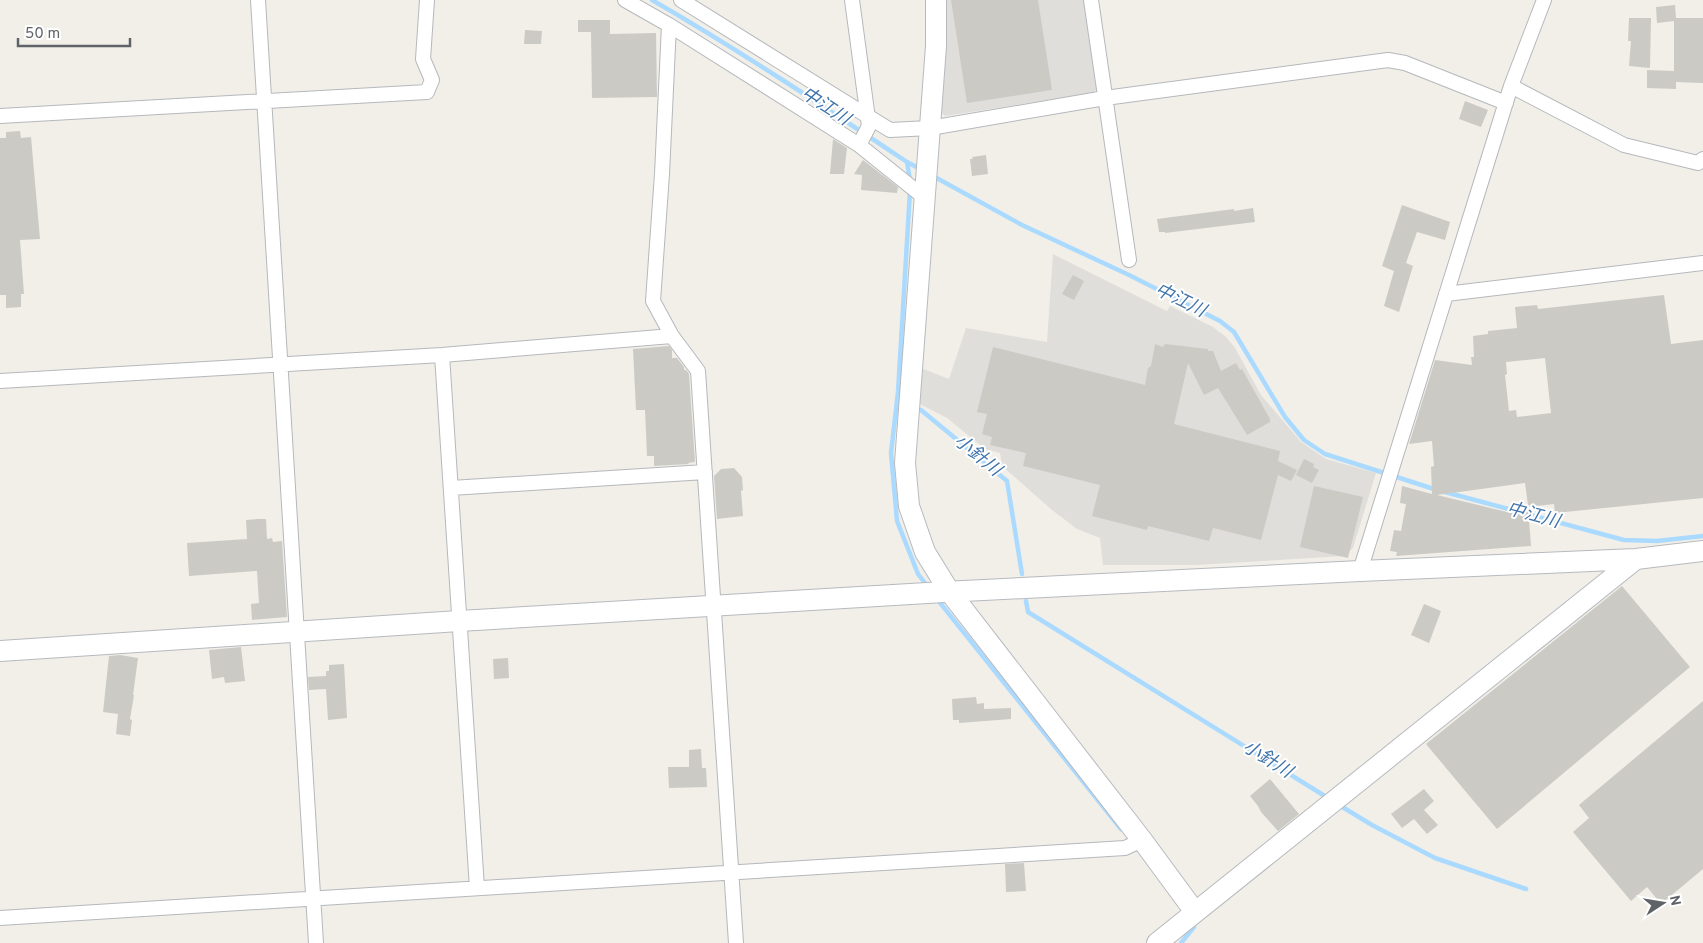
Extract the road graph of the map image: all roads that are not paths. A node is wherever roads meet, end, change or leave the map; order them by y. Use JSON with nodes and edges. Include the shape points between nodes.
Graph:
{"nodes":[{"id":1,"x":258,"y":0,"type":"edge"},
{"id":2,"x":427,"y":0,"type":"edge"},
{"id":3,"x":625,"y":0,"type":"edge"},
{"id":4,"x":681,"y":0,"type":"edge"},
{"id":5,"x":852,"y":0,"type":"edge"},
{"id":6,"x":936,"y":0,"type":"edge"},
{"id":7,"x":1091,"y":0,"type":"edge"},
{"id":8,"x":1544,"y":0,"type":"edge"},
{"id":9,"x":669,"y":25,"type":"junction"},
{"id":10,"x":1511,"y":86,"type":"junction"},
{"id":11,"x":1105,"y":98,"type":"junction"},
{"id":12,"x":263,"y":101,"type":"junction"},
{"id":13,"x":1506,"y":103,"type":"junction"},
{"id":14,"x":0,"y":116,"type":"edge"},
{"id":15,"x":869,"y":122,"type":"junction"},
{"id":16,"x":930,"y":128,"type":"junction"},
{"id":17,"x":859,"y":145,"type":"junction"},
{"id":18,"x":1703,"y":159,"type":"edge"},
{"id":19,"x":926,"y":194,"type":"junction"},
{"id":20,"x":1129,"y":260,"type":"dead end"},
{"id":21,"x":1703,"y":263,"type":"edge"},
{"id":22,"x":1446,"y":294,"type":"junction"},
{"id":23,"x":672,"y":336,"type":"junction"},
{"id":24,"x":442,"y":355,"type":"junction"},
{"id":25,"x":279,"y":364,"type":"junction"},
{"id":26,"x":0,"y":381,"type":"edge"},
{"id":27,"x":705,"y":472,"type":"junction"},
{"id":28,"x":451,"y":488,"type":"junction"},
{"id":29,"x":1703,"y":551,"type":"edge"},
{"id":30,"x":1636,"y":559,"type":"junction"},
{"id":31,"x":1360,"y":571,"type":"junction"},
{"id":32,"x":946,"y":591,"type":"junction"},
{"id":33,"x":714,"y":606,"type":"junction"},
{"id":34,"x":459,"y":621,"type":"junction"},
{"id":35,"x":297,"y":631,"type":"junction"},
{"id":36,"x":0,"y":651,"type":"edge"},
{"id":37,"x":1136,"y":842,"type":"junction"},
{"id":38,"x":731,"y":872,"type":"junction"},
{"id":39,"x":477,"y":888,"type":"junction"},
{"id":40,"x":313,"y":899,"type":"junction"},
{"id":41,"x":1195,"y":912,"type":"junction"},
{"id":42,"x":0,"y":918,"type":"edge"},
{"id":43,"x":316,"y":943,"type":"edge"},
{"id":44,"x":736,"y":943,"type":"edge"},
{"id":45,"x":1157,"y":943,"type":"edge"}],
"edges":[{"from":1,"to":12,"type":"street"},
{"from":2,"to":12,"type":"street","via":[[423,58],[432,80],[427,92]]},
{"from":3,"to":9,"type":"street"},
{"from":4,"to":15,"type":"street","via":[[761,48]]},
{"from":5,"to":15,"type":"street"},
{"from":6,"to":16,"type":"street"},
{"from":7,"to":11,"type":"street"},
{"from":8,"to":10,"type":"street"},
{"from":9,"to":17,"type":"street"},
{"from":9,"to":23,"type":"street","via":[[653,301]]},
{"from":10,"to":13,"type":"street"},
{"from":10,"to":18,"type":"street","via":[[1624,144],[1698,163]]},
{"from":11,"to":13,"type":"street","via":[[1388,60],[1405,63]]},
{"from":11,"to":16,"type":"street"},
{"from":11,"to":20,"type":"street"},
{"from":12,"to":14,"type":"street"},
{"from":12,"to":25,"type":"street"},
{"from":13,"to":22,"type":"street"},
{"from":15,"to":16,"type":"street","via":[[890,130]]},
{"from":15,"to":17,"type":"street"},
{"from":16,"to":19,"type":"street"},
{"from":17,"to":19,"type":"street"},
{"from":19,"to":32,"type":"street","via":[[905,463],[909,506],[925,552]]},
{"from":21,"to":22,"type":"street"},
{"from":22,"to":31,"type":"street"},
{"from":23,"to":24,"type":"street"},
{"from":23,"to":27,"type":"street","via":[[698,371]]},
{"from":24,"to":25,"type":"street"},
{"from":24,"to":28,"type":"street"},
{"from":25,"to":26,"type":"street"},
{"from":25,"to":35,"type":"street"},
{"from":27,"to":28,"type":"street"},
{"from":27,"to":33,"type":"street"},
{"from":28,"to":34,"type":"street"},
{"from":29,"to":30,"type":"street"},
{"from":30,"to":31,"type":"street"},
{"from":30,"to":41,"type":"street"},
{"from":31,"to":32,"type":"street"},
{"from":32,"to":33,"type":"street"},
{"from":32,"to":37,"type":"street"},
{"from":33,"to":34,"type":"street"},
{"from":33,"to":38,"type":"street"},
{"from":34,"to":35,"type":"street"},
{"from":34,"to":39,"type":"street"},
{"from":35,"to":36,"type":"street"},
{"from":35,"to":40,"type":"street"},
{"from":37,"to":38,"type":"street"},
{"from":37,"to":41,"type":"street"},
{"from":38,"to":39,"type":"street"},
{"from":38,"to":44,"type":"street"},
{"from":39,"to":40,"type":"street"},
{"from":40,"to":42,"type":"street"},
{"from":40,"to":43,"type":"street"},
{"from":41,"to":45,"type":"street"}]}
